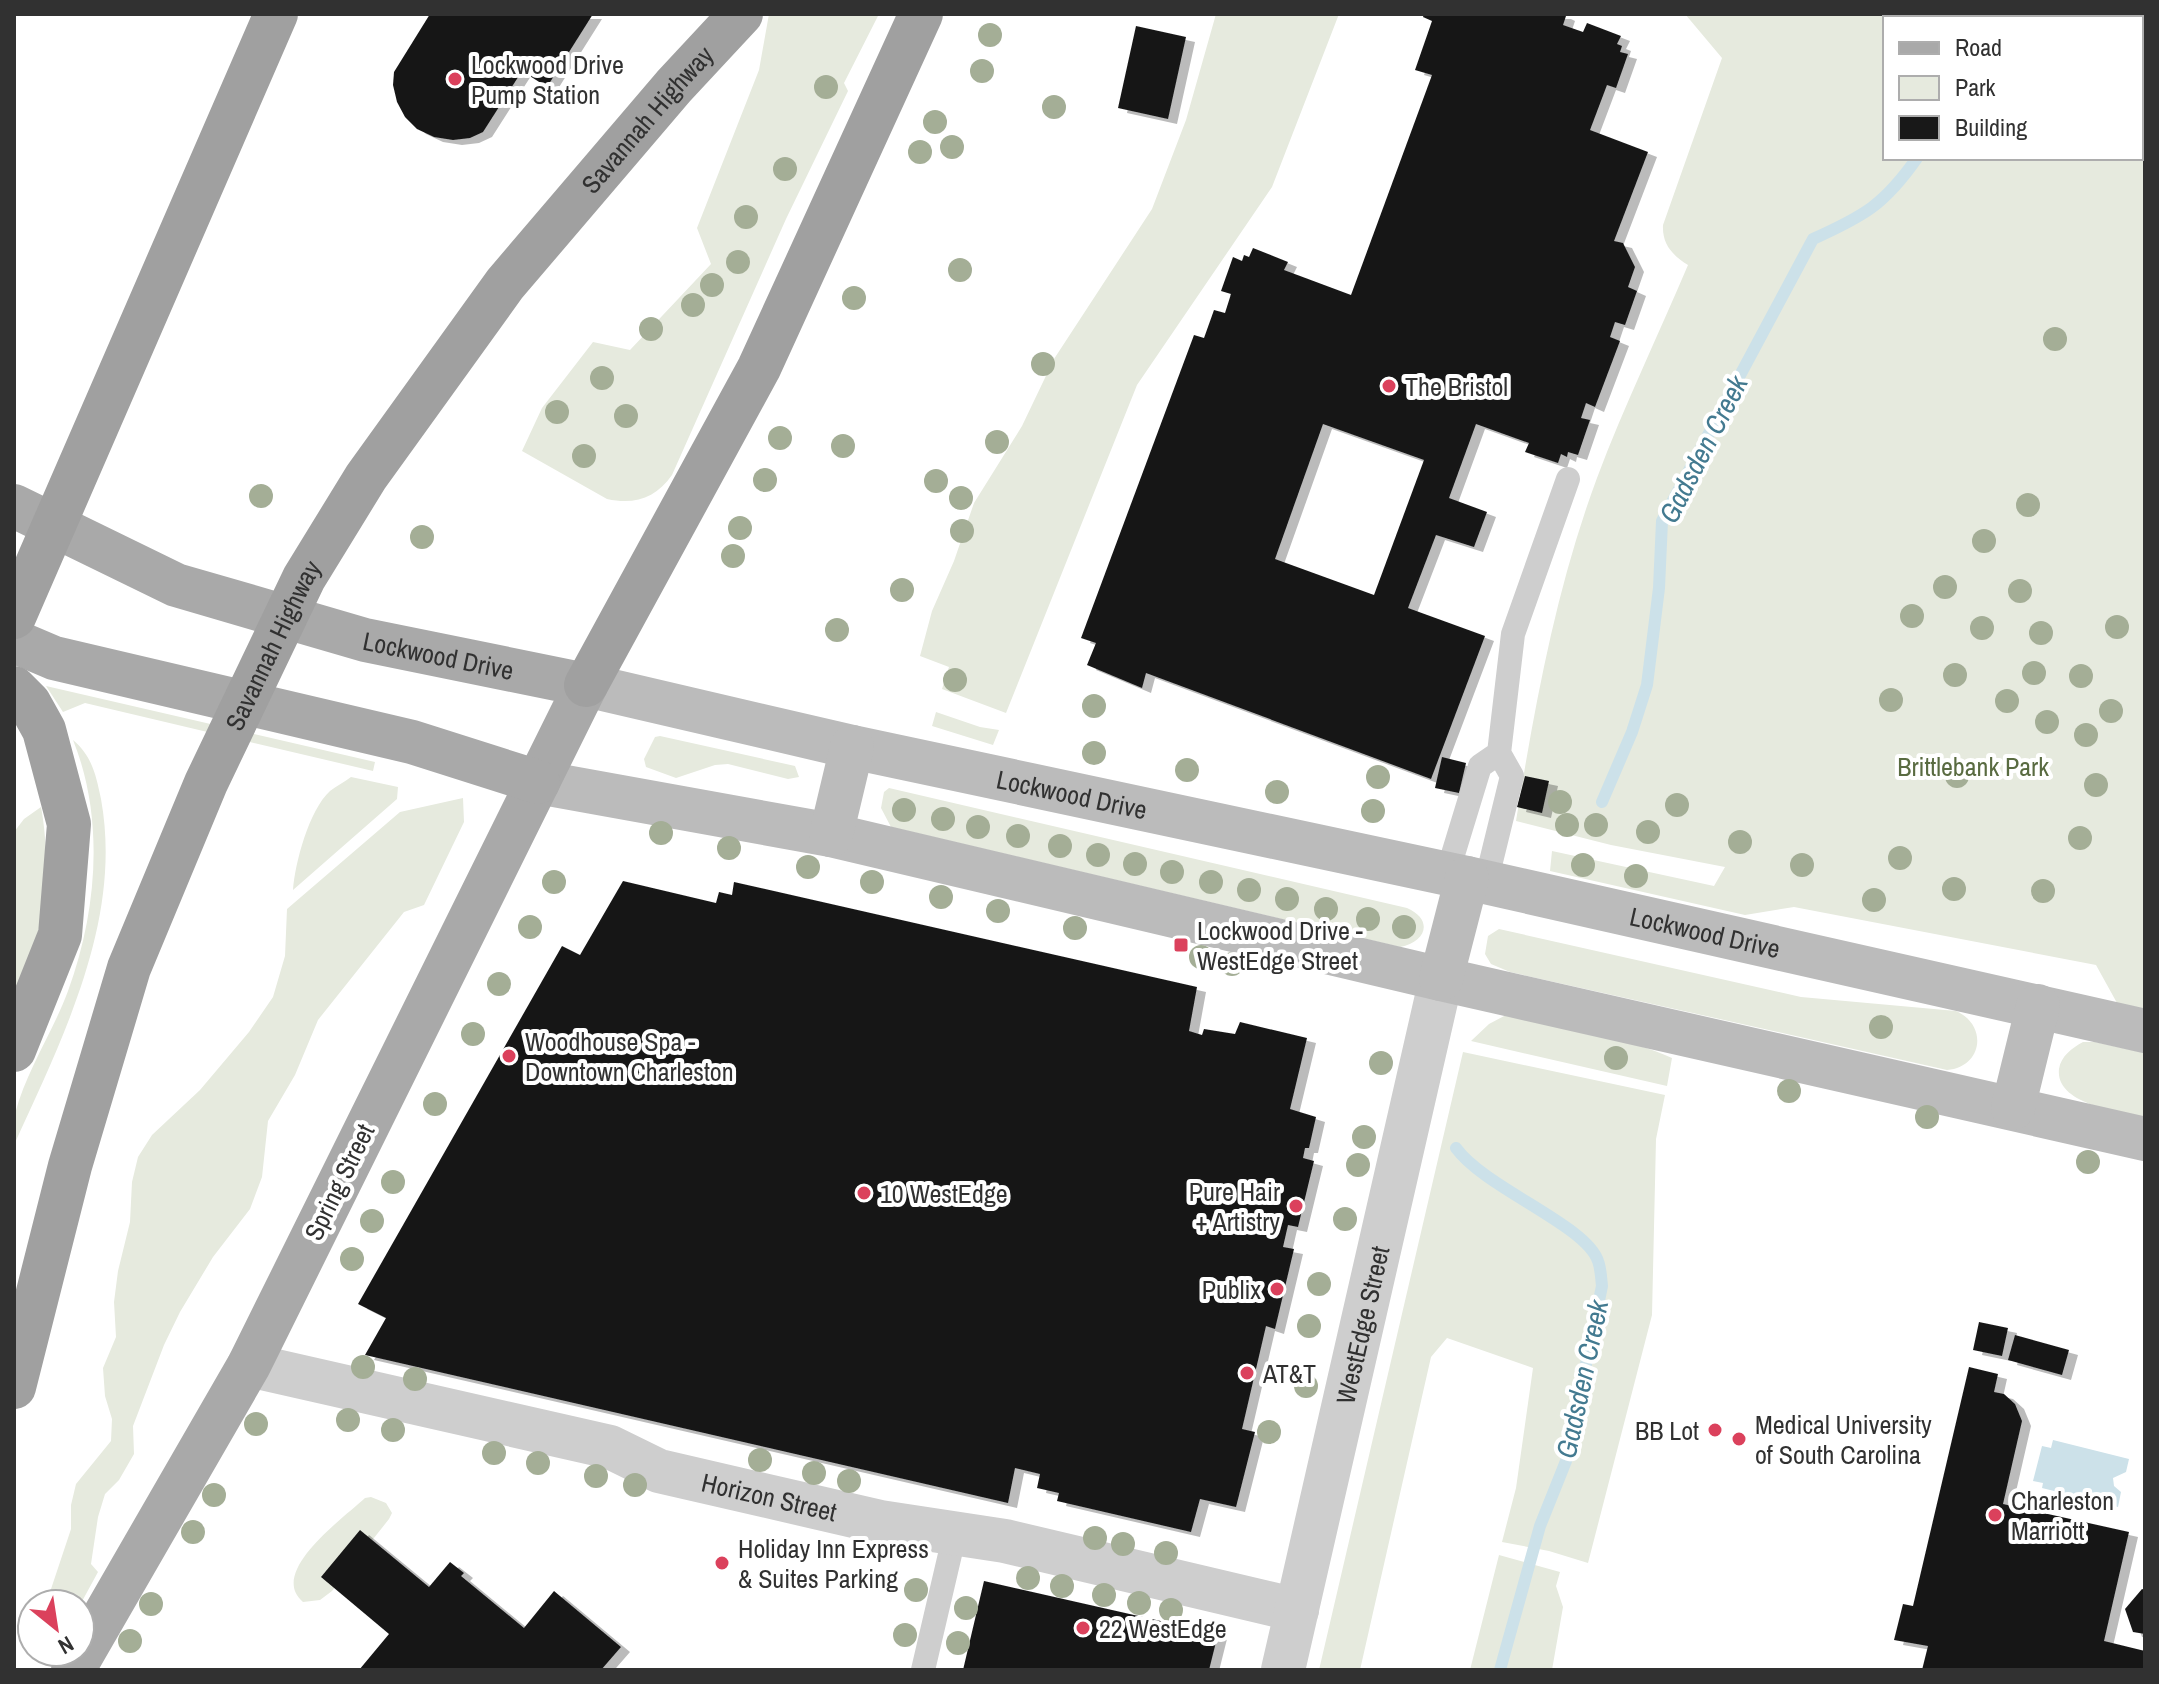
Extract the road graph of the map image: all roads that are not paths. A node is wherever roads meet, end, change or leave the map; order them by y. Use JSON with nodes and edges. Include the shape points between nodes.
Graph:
{"nodes":[{"id":1,"x":276,"y":14,"type":"edge"},
{"id":2,"x":741,"y":14,"type":"edge"},
{"id":3,"x":921,"y":14,"type":"edge"},
{"id":4,"x":1568,"y":479,"type":"dead end"},
{"id":5,"x":14,"y":506,"type":"edge"},
{"id":6,"x":14,"y":617,"type":"edge"},
{"id":7,"x":14,"y":641,"type":"edge"},
{"id":8,"x":586,"y":685,"type":"junction"},
{"id":9,"x":14,"y":688,"type":"edge"},
{"id":10,"x":852,"y":747,"type":"junction"},
{"id":11,"x":1499,"y":753,"type":"junction"},
{"id":12,"x":538,"y":782,"type":"junction"},
{"id":13,"x":831,"y":835,"type":"junction"},
{"id":14,"x":1467,"y":878,"type":"junction"},
{"id":15,"x":1441,"y":979,"type":"junction"},
{"id":16,"x":2038,"y":1006,"type":"junction"},
{"id":17,"x":2145,"y":1031,"type":"edge"},
{"id":18,"x":14,"y":1050,"type":"edge"},
{"id":19,"x":2013,"y":1108,"type":"junction"},
{"id":20,"x":2145,"y":1139,"type":"edge"},
{"id":21,"x":249,"y":1365,"type":"junction"},
{"id":22,"x":14,"y":1387,"type":"edge"},
{"id":23,"x":955,"y":1533,"type":"junction"},
{"id":24,"x":1297,"y":1610,"type":"junction"},
{"id":25,"x":73,"y":1670,"type":"edge"},
{"id":26,"x":923,"y":1670,"type":"edge"},
{"id":27,"x":1283,"y":1670,"type":"edge"}],
"edges":[{"from":1,"to":6,"type":"highway","bridge":true},
{"from":2,"to":22,"type":"highway","name":"Savannah Highway","bridge":true,"via":[[505,284],[366,477],[304,578],[206,783],[129,968],[70,1166]]},
{"from":3,"to":8,"type":"highway","via":[[759,368]]},
{"from":4,"to":11,"type":"lane","via":[[1513,634]]},
{"from":5,"to":8,"type":"main road","name":"Lockwood Drive","via":[[176,585],[365,640]]},
{"from":7,"to":12,"type":"main road","via":[[54,658],[412,742]]},
{"from":8,"to":10,"type":"main road","name":"Lockwood Drive"},
{"from":8,"to":12,"type":"main road","name":"Spring Street"},
{"from":9,"to":18,"type":"highway","via":[[44,730],[69,824],[60,935]]},
{"from":10,"to":13,"type":"main road"},
{"from":10,"to":14,"type":"main road","name":"Lockwood Drive"},
{"from":11,"to":14,"type":"lane","via":[[1480,766]]},
{"from":11,"to":14,"type":"lane","via":[[1512,776]]},
{"from":12,"to":13,"type":"main road"},
{"from":12,"to":21,"type":"main road","name":"Spring Street"},
{"from":13,"to":15,"type":"main road"},
{"from":14,"to":15,"type":"main road"},
{"from":14,"to":16,"type":"main road","name":"Lockwood Drive"},
{"from":15,"to":19,"type":"main road"},
{"from":15,"to":24,"type":"street","name":"WestEdge Street"},
{"from":16,"to":17,"type":"main road","name":"Lockwood Drive"},
{"from":16,"to":19,"type":"main road"},
{"from":19,"to":20,"type":"main road"},
{"from":21,"to":23,"type":"street","name":"Horizon Street","via":[[610,1447],[659,1471],[880,1522]]},
{"from":21,"to":25,"type":"main road","name":"Spring Street"},
{"from":23,"to":24,"type":"street","name":"Horizon Street"},
{"from":23,"to":26,"type":"lane"},
{"from":24,"to":27,"type":"street","name":"WestEdge Street"}]}
